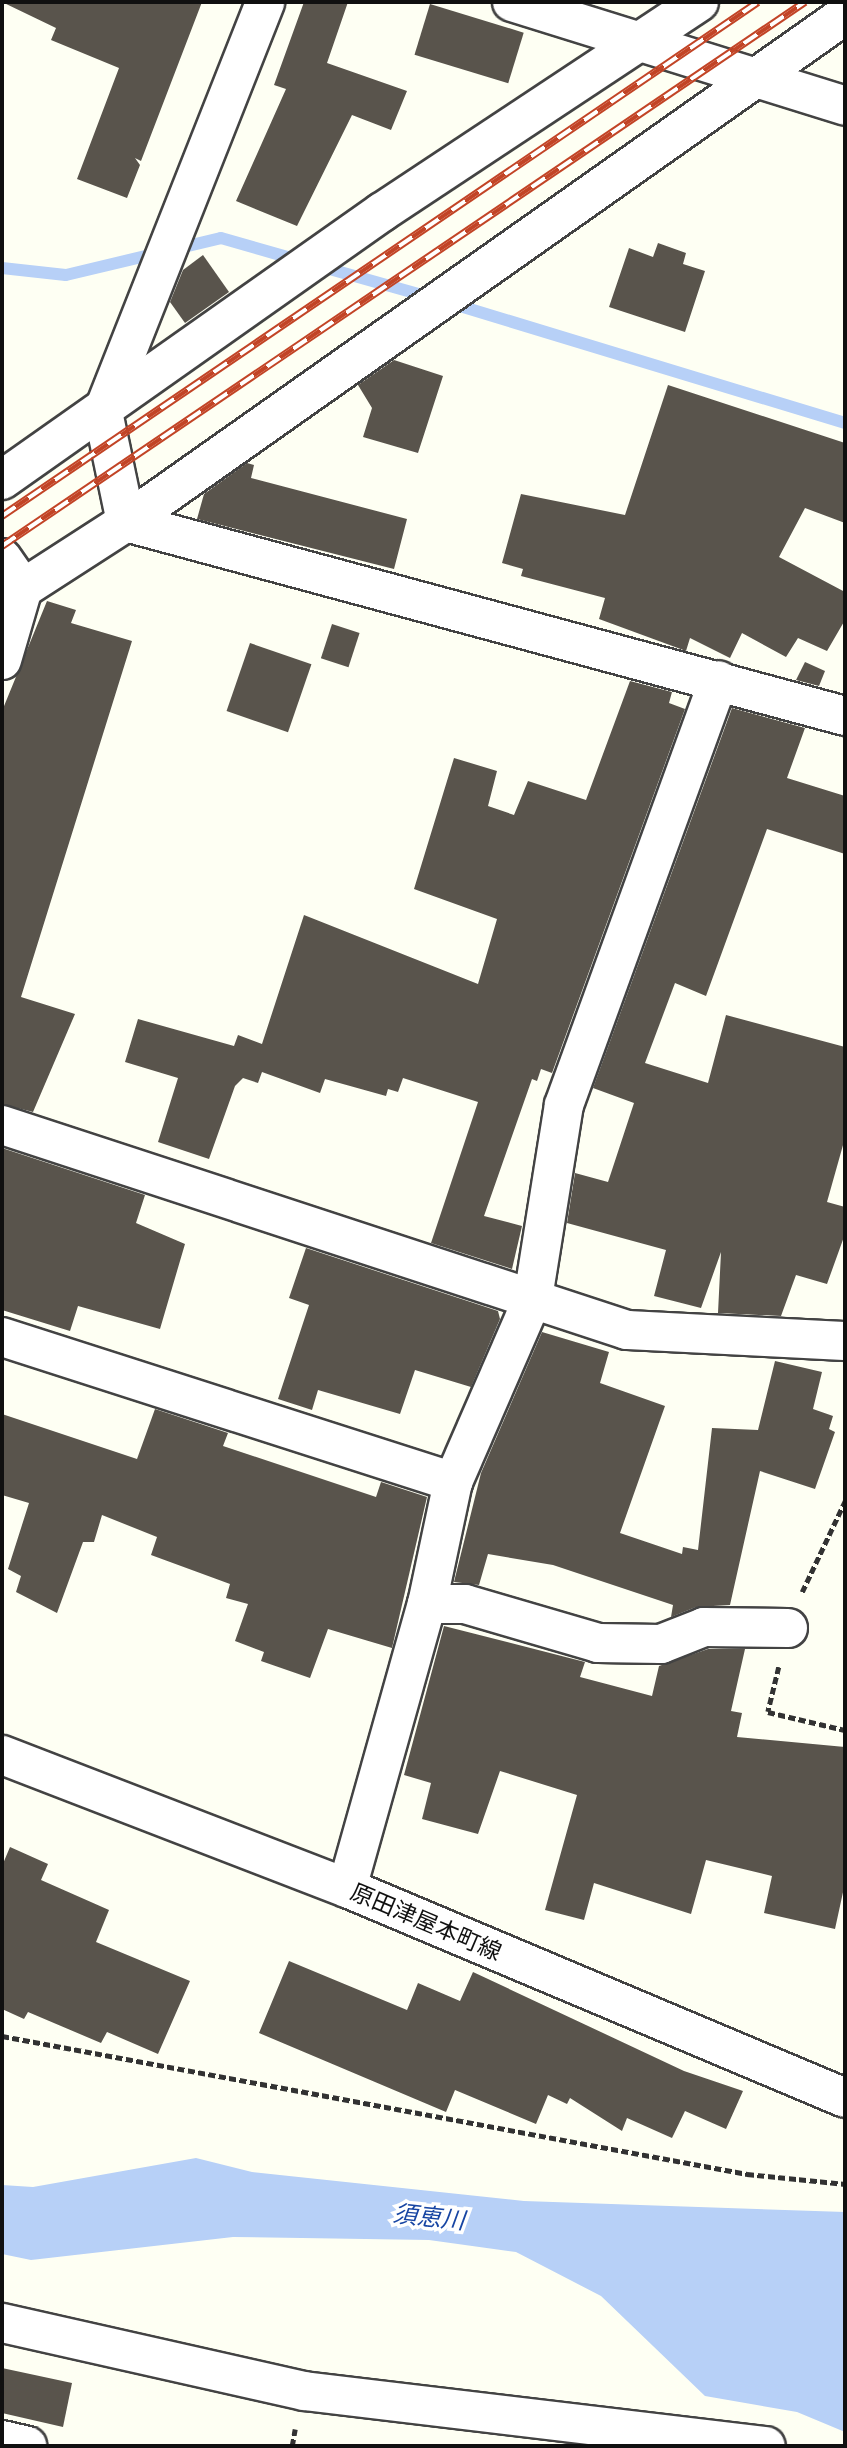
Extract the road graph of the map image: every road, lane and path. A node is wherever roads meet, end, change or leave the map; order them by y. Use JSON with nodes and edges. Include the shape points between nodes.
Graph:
{"nodes":[{"id":1,"x":265,"y":2,"type":"edge"},
{"id":2,"x":512,"y":2,"type":"edge"},
{"id":3,"x":699,"y":2,"type":"edge"},
{"id":4,"x":845,"y":15,"type":"edge"},
{"id":5,"x":640,"y":42,"type":"junction"},
{"id":6,"x":754,"y":76,"type":"junction"},
{"id":7,"x":845,"y":106,"type":"edge"},
{"id":8,"x":103,"y":412,"type":"junction"},
{"id":9,"x":2,"y":480,"type":"edge"},
{"id":10,"x":126,"y":522,"type":"junction"},
{"id":11,"x":9,"y":583,"type":"edge"},
{"id":12,"x":2,"y":660,"type":"edge"},
{"id":13,"x":719,"y":680,"type":"junction"},
{"id":14,"x":845,"y":716,"type":"edge"},
{"id":15,"x":2,"y":1125,"type":"edge"},
{"id":16,"x":534,"y":1298,"type":"junction"},
{"id":17,"x":2,"y":1337,"type":"edge"},
{"id":18,"x":845,"y":1341,"type":"edge"},
{"id":19,"x":453,"y":1482,"type":"junction"},
{"id":20,"x":428,"y":1604,"type":"junction"},
{"id":21,"x":788,"y":1628,"type":"dead end"},
{"id":22,"x":2,"y":1755,"type":"edge"},
{"id":23,"x":347,"y":1888,"type":"junction"},
{"id":24,"x":2,"y":2036,"type":"edge"},
{"id":25,"x":845,"y":2098,"type":"edge"},
{"id":26,"x":845,"y":2184,"type":"edge"},
{"id":27,"x":2,"y":2323,"type":"edge"},
{"id":28,"x":2,"y":2440,"type":"edge"},
{"id":29,"x":27,"y":2446,"type":"edge"},
{"id":30,"x":766,"y":2446,"type":"edge"}],
"edges":[{"from":1,"to":8,"type":"street"},
{"from":2,"to":5,"type":"street"},
{"from":3,"to":5,"type":"street"},
{"from":4,"to":6,"type":"street"},
{"from":5,"to":6,"type":"street"},
{"from":5,"to":8,"type":"street","via":[[382,212]]},
{"from":6,"to":7,"type":"street"},
{"from":6,"to":10,"type":"street"},
{"from":8,"to":9,"type":"street"},
{"from":8,"to":10,"type":"street"},
{"from":10,"to":11,"type":"street"},
{"from":10,"to":13,"type":"street"},
{"from":11,"to":12,"type":"street"},
{"from":13,"to":14,"type":"street"},
{"from":13,"to":16,"type":"street","via":[[564,1105]]},
{"from":15,"to":16,"type":"street"},
{"from":16,"to":18,"type":"street","via":[[627,1330]]},
{"from":16,"to":19,"type":"street"},
{"from":17,"to":19,"type":"street"},
{"from":19,"to":20,"type":"street"},
{"from":20,"to":21,"type":"street","via":[[465,1604],[597,1643],[661,1644],[704,1627]]},
{"from":20,"to":23,"type":"street"},
{"from":22,"to":23,"type":"street","name":"原田津屋本町線"},
{"from":23,"to":25,"type":"street","name":"原田津屋本町線"},
{"from":24,"to":26,"type":"path","via":[[747,2174]]},
{"from":27,"to":30,"type":"street","via":[[304,2390]]},
{"from":28,"to":29,"type":"street"}]}
